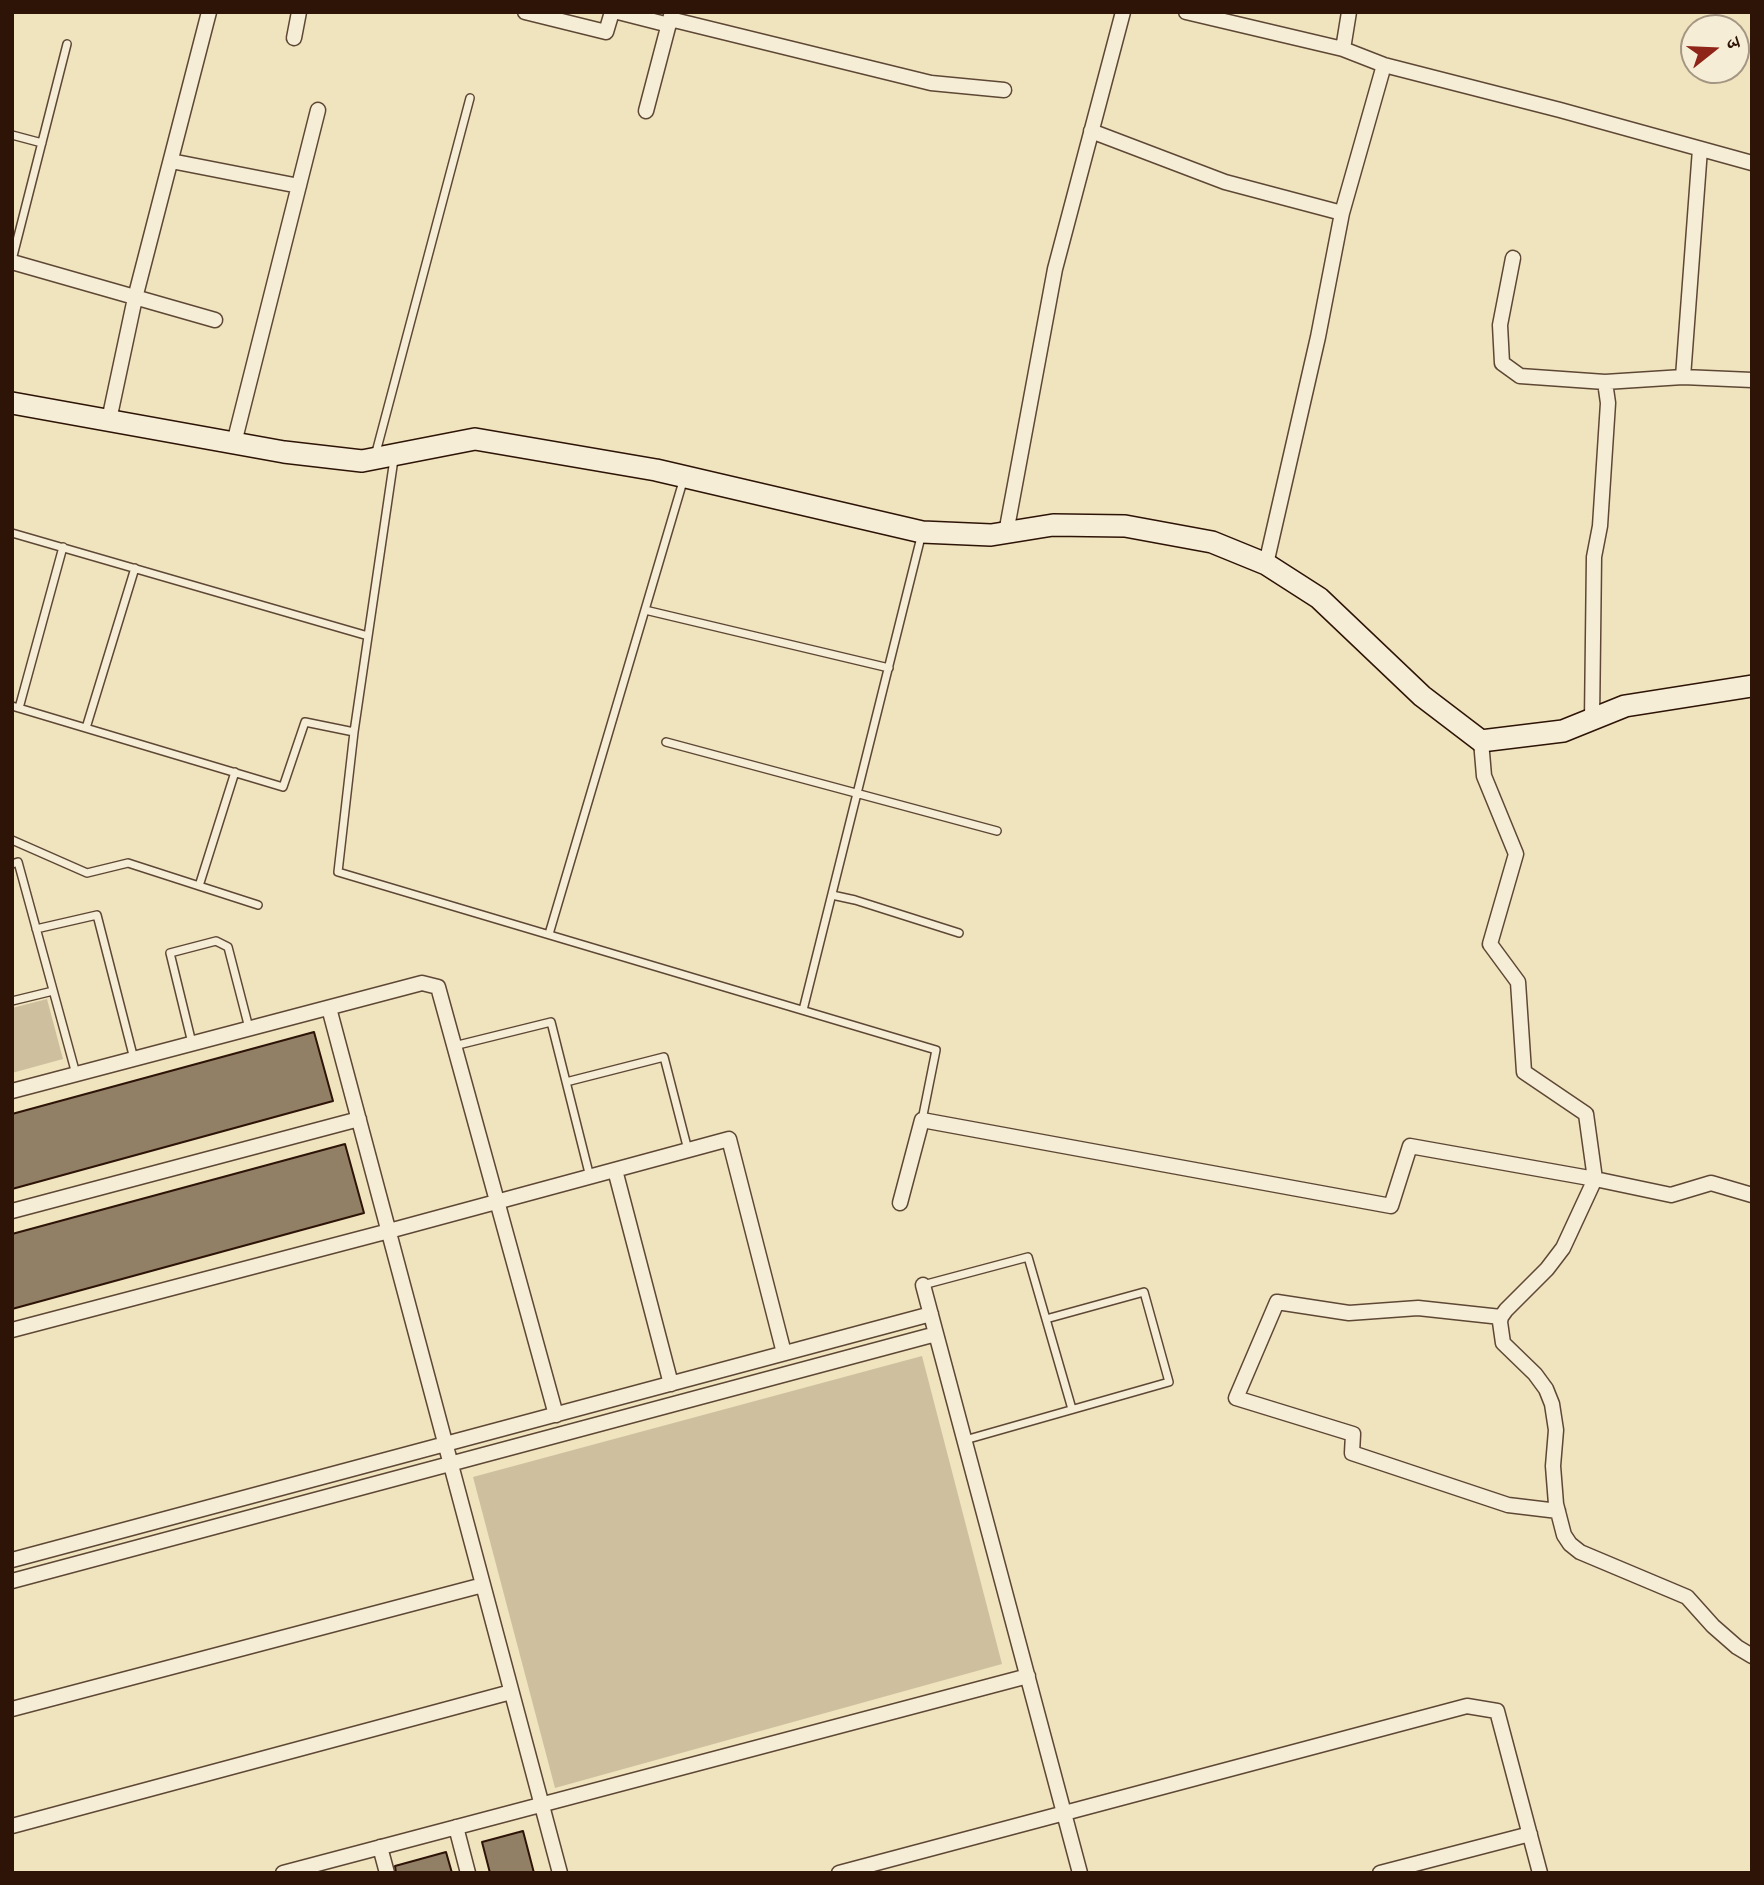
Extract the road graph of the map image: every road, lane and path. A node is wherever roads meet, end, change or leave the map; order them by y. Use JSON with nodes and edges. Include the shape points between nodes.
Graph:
{"nodes":[{"id":1,"x":209,"y":12,"type":"edge"},
{"id":2,"x":299,"y":12,"type":"edge"},
{"id":3,"x":524,"y":12,"type":"edge"},
{"id":4,"x":612,"y":12,"type":"edge"},
{"id":5,"x":618,"y":12,"type":"edge"},
{"id":6,"x":1123,"y":12,"type":"edge"},
{"id":7,"x":1186,"y":12,"type":"edge"},
{"id":8,"x":1349,"y":12,"type":"edge"},
{"id":9,"x":670,"y":19,"type":"edge"},
{"id":10,"x":294,"y":38,"type":"dead end"},
{"id":11,"x":67,"y":44,"type":"dead end"},
{"id":12,"x":1343,"y":49,"type":"junction"},
{"id":13,"x":1384,"y":65,"type":"junction"},
{"id":14,"x":1004,"y":90,"type":"dead end"},
{"id":15,"x":470,"y":98,"type":"dead end"},
{"id":16,"x":318,"y":110,"type":"dead end"},
{"id":17,"x":646,"y":111,"type":"dead end"},
{"id":18,"x":1091,"y":131,"type":"junction"},
{"id":19,"x":12,"y":135,"type":"edge"},
{"id":20,"x":42,"y":143,"type":"junction"},
{"id":21,"x":1700,"y":149,"type":"junction"},
{"id":22,"x":171,"y":161,"type":"junction"},
{"id":23,"x":1752,"y":163,"type":"edge"},
{"id":24,"x":299,"y":186,"type":"junction"},
{"id":25,"x":1342,"y":213,"type":"junction"},
{"id":26,"x":1513,"y":258,"type":"dead end"},
{"id":27,"x":12,"y":261,"type":"edge"},
{"id":28,"x":135,"y":298,"type":"junction"},
{"id":29,"x":215,"y":320,"type":"dead end"},
{"id":30,"x":1683,"y":377,"type":"junction"},
{"id":31,"x":1752,"y":380,"type":"edge"},
{"id":32,"x":1605,"y":382,"type":"junction"},
{"id":33,"x":12,"y":403,"type":"edge"},
{"id":34,"x":109,"y":420,"type":"junction"},
{"id":35,"x":234,"y":443,"type":"junction"},
{"id":36,"x":385,"y":457,"type":"junction"},
{"id":37,"x":684,"y":477,"type":"junction"},
{"id":38,"x":922,"y":532,"type":"junction"},
{"id":39,"x":12,"y":533,"type":"edge"},
{"id":40,"x":1006,"y":533,"type":"junction"},
{"id":41,"x":63,"y":547,"type":"junction"},
{"id":42,"x":1266,"y":564,"type":"junction"},
{"id":43,"x":135,"y":568,"type":"junction"},
{"id":44,"x":645,"y":610,"type":"junction"},
{"id":45,"x":368,"y":636,"type":"junction"},
{"id":46,"x":889,"y":668,"type":"junction"},
{"id":47,"x":1752,"y":686,"type":"edge"},
{"id":48,"x":15,"y":707,"type":"edge"},
{"id":49,"x":1592,"y":720,"type":"junction"},
{"id":50,"x":86,"y":727,"type":"junction"},
{"id":51,"x":354,"y":732,"type":"junction"},
{"id":52,"x":1481,"y":741,"type":"junction"},
{"id":53,"x":666,"y":742,"type":"dead end"},
{"id":54,"x":235,"y":772,"type":"junction"},
{"id":55,"x":857,"y":794,"type":"junction"},
{"id":56,"x":997,"y":831,"type":"dead end"},
{"id":57,"x":12,"y":840,"type":"edge"},
{"id":58,"x":12,"y":863,"type":"edge"},
{"id":59,"x":199,"y":886,"type":"junction"},
{"id":60,"x":832,"y":895,"type":"junction"},
{"id":61,"x":258,"y":905,"type":"dead end"},
{"id":62,"x":36,"y":929,"type":"junction"},
{"id":63,"x":959,"y":933,"type":"dead end"},
{"id":64,"x":549,"y":934,"type":"junction"},
{"id":65,"x":53,"y":991,"type":"junction"},
{"id":66,"x":12,"y":1001,"type":"edge"},
{"id":67,"x":329,"y":1008,"type":"junction"},
{"id":68,"x":803,"y":1010,"type":"junction"},
{"id":69,"x":249,"y":1029,"type":"junction"},
{"id":70,"x":192,"y":1044,"type":"junction"},
{"id":71,"x":454,"y":1046,"type":"junction"},
{"id":72,"x":134,"y":1059,"type":"junction"},
{"id":73,"x":76,"y":1074,"type":"junction"},
{"id":74,"x":566,"y":1082,"type":"junction"},
{"id":75,"x":12,"y":1091,"type":"edge"},
{"id":76,"x":359,"y":1119,"type":"junction"},
{"id":77,"x":922,"y":1121,"type":"junction"},
{"id":78,"x":688,"y":1150,"type":"junction"},
{"id":79,"x":615,"y":1170,"type":"junction"},
{"id":80,"x":590,"y":1177,"type":"junction"},
{"id":81,"x":1595,"y":1179,"type":"junction"},
{"id":82,"x":1752,"y":1195,"type":"edge"},
{"id":83,"x":497,"y":1202,"type":"junction"},
{"id":84,"x":900,"y":1203,"type":"dead end"},
{"id":85,"x":12,"y":1211,"type":"edge"},
{"id":86,"x":389,"y":1231,"type":"junction"},
{"id":87,"x":923,"y":1285,"type":"joint"},
{"id":88,"x":931,"y":1314,"type":"junction"},
{"id":89,"x":1500,"y":1317,"type":"junction"},
{"id":90,"x":1046,"y":1319,"type":"junction"},
{"id":91,"x":12,"y":1330,"type":"edge"},
{"id":92,"x":936,"y":1334,"type":"junction"},
{"id":93,"x":785,"y":1353,"type":"junction"},
{"id":94,"x":671,"y":1384,"type":"junction"},
{"id":95,"x":1072,"y":1409,"type":"junction"},
{"id":96,"x":556,"y":1415,"type":"junction"},
{"id":97,"x":965,"y":1440,"type":"junction"},
{"id":98,"x":445,"y":1444,"type":"junction"},
{"id":99,"x":451,"y":1464,"type":"junction"},
{"id":100,"x":1558,"y":1511,"type":"junction"},
{"id":101,"x":12,"y":1560,"type":"edge"},
{"id":102,"x":12,"y":1581,"type":"edge"},
{"id":103,"x":483,"y":1585,"type":"junction"},
{"id":104,"x":1752,"y":1656,"type":"edge"},
{"id":105,"x":1028,"y":1676,"type":"junction"},
{"id":106,"x":511,"y":1692,"type":"junction"},
{"id":107,"x":12,"y":1709,"type":"edge"},
{"id":108,"x":541,"y":1804,"type":"junction"},
{"id":109,"x":1064,"y":1813,"type":"junction"},
{"id":110,"x":12,"y":1826,"type":"edge"},
{"id":111,"x":456,"y":1827,"type":"junction"},
{"id":112,"x":1530,"y":1834,"type":"junction"},
{"id":113,"x":380,"y":1847,"type":"junction"},
{"id":114,"x":283,"y":1873,"type":"edge"},
{"id":115,"x":387,"y":1873,"type":"edge"},
{"id":116,"x":468,"y":1873,"type":"edge"},
{"id":117,"x":559,"y":1873,"type":"edge"},
{"id":118,"x":839,"y":1873,"type":"edge"},
{"id":119,"x":1080,"y":1873,"type":"edge"},
{"id":120,"x":1380,"y":1873,"type":"edge"},
{"id":121,"x":1540,"y":1873,"type":"edge"}],
"edges":[{"from":1,"to":22,"type":"street"},
{"from":2,"to":10,"type":"street"},
{"from":3,"to":4,"type":"street","via":[[606,32]]},
{"from":5,"to":9,"type":"street"},
{"from":6,"to":18,"type":"street"},
{"from":7,"to":12,"type":"street"},
{"from":8,"to":12,"type":"street"},
{"from":9,"to":14,"type":"street","via":[[931,83]]},
{"from":9,"to":17,"type":"street"},
{"from":11,"to":20,"type":"lane"},
{"from":12,"to":13,"type":"street"},
{"from":13,"to":21,"type":"street"},
{"from":13,"to":25,"type":"street"},
{"from":15,"to":36,"type":"lane"},
{"from":16,"to":24,"type":"street"},
{"from":18,"to":25,"type":"street","via":[[1225,182]]},
{"from":18,"to":40,"type":"street","via":[[1055,269]]},
{"from":19,"to":20,"type":"lane"},
{"from":20,"to":27,"type":"lane"},
{"from":21,"to":23,"type":"street"},
{"from":21,"to":30,"type":"street"},
{"from":22,"to":24,"type":"street"},
{"from":22,"to":28,"type":"street"},
{"from":24,"to":35,"type":"street"},
{"from":25,"to":42,"type":"street"},
{"from":26,"to":32,"type":"street","via":[[1500,325],[1502,363],[1520,376]]},
{"from":27,"to":28,"type":"street"},
{"from":28,"to":29,"type":"street"},
{"from":28,"to":34,"type":"street"},
{"from":30,"to":31,"type":"street"},
{"from":30,"to":32,"type":"street"},
{"from":32,"to":49,"type":"street","via":[[1608,403],[1594,557]]},
{"from":33,"to":34,"type":"street"},
{"from":34,"to":35,"type":"street"},
{"from":35,"to":36,"type":"street","via":[[362,461]]},
{"from":36,"to":37,"type":"street","via":[[475,439]]},
{"from":36,"to":45,"type":"lane"},
{"from":37,"to":38,"type":"street"},
{"from":37,"to":44,"type":"lane"},
{"from":38,"to":40,"type":"street"},
{"from":38,"to":46,"type":"lane"},
{"from":39,"to":41,"type":"lane"},
{"from":40,"to":42,"type":"street","via":[[1053,524],[1125,526],[1212,542]]},
{"from":41,"to":43,"type":"lane"},
{"from":41,"to":48,"type":"lane"},
{"from":42,"to":52,"type":"street","via":[[1319,598],[1422,696]]},
{"from":43,"to":45,"type":"lane"},
{"from":43,"to":50,"type":"lane"},
{"from":44,"to":46,"type":"lane"},
{"from":44,"to":64,"type":"lane"},
{"from":45,"to":51,"type":"lane"},
{"from":46,"to":55,"type":"lane"},
{"from":47,"to":49,"type":"street","via":[[1625,706]]},
{"from":48,"to":50,"type":"lane"},
{"from":49,"to":52,"type":"street","via":[[1563,731]]},
{"from":50,"to":54,"type":"lane"},
{"from":51,"to":54,"type":"lane","via":[[304,722],[283,787]]},
{"from":51,"to":64,"type":"lane","via":[[338,872]]},
{"from":52,"to":81,"type":"street","via":[[1484,776],[1516,854],[1490,944],[1518,982],[1524,1072],[1586,1114]]},
{"from":53,"to":55,"type":"lane"},
{"from":54,"to":59,"type":"lane"},
{"from":55,"to":56,"type":"lane"},
{"from":55,"to":60,"type":"lane"},
{"from":57,"to":59,"type":"lane","via":[[87,873],[128,863]]},
{"from":58,"to":62,"type":"lane","via":[[18,862]]},
{"from":59,"to":61,"type":"lane"},
{"from":60,"to":63,"type":"lane"},
{"from":60,"to":68,"type":"lane"},
{"from":62,"to":65,"type":"lane"},
{"from":62,"to":72,"type":"lane","via":[[97,915]]},
{"from":64,"to":68,"type":"lane"},
{"from":65,"to":66,"type":"lane"},
{"from":65,"to":73,"type":"lane"},
{"from":67,"to":69,"type":"street"},
{"from":67,"to":71,"type":"street","via":[[422,983],[438,987]]},
{"from":67,"to":76,"type":"street"},
{"from":68,"to":77,"type":"lane","via":[[936,1050]]},
{"from":69,"to":70,"type":"street"},
{"from":69,"to":70,"type":"lane","via":[[229,947],[216,941],[170,953]]},
{"from":70,"to":72,"type":"street"},
{"from":71,"to":74,"type":"lane","via":[[551,1022]]},
{"from":71,"to":83,"type":"street"},
{"from":72,"to":73,"type":"street"},
{"from":73,"to":75,"type":"street"},
{"from":74,"to":78,"type":"lane","via":[[664,1057]]},
{"from":74,"to":80,"type":"lane"},
{"from":76,"to":85,"type":"street"},
{"from":76,"to":86,"type":"street"},
{"from":77,"to":81,"type":"street","via":[[1391,1206],[1410,1146]]},
{"from":77,"to":84,"type":"street"},
{"from":78,"to":79,"type":"street"},
{"from":78,"to":93,"type":"street","via":[[729,1139]]},
{"from":79,"to":80,"type":"street"},
{"from":79,"to":94,"type":"street"},
{"from":80,"to":83,"type":"street"},
{"from":81,"to":82,"type":"street","via":[[1671,1195],[1711,1183]]},
{"from":81,"to":89,"type":"street","via":[[1563,1248]]},
{"from":83,"to":86,"type":"street"},
{"from":83,"to":96,"type":"street"},
{"from":86,"to":91,"type":"street"},
{"from":86,"to":98,"type":"street"},
{"from":87,"to":88,"type":"street"},
{"from":87,"to":90,"type":"lane","via":[[1028,1256]]},
{"from":88,"to":92,"type":"street"},
{"from":88,"to":93,"type":"street"},
{"from":89,"to":100,"type":"street","via":[[1503,1343],[1535,1374],[1552,1404]]},
{"from":89,"to":100,"type":"street","via":[[1418,1308],[1349,1313],[1278,1302],[1236,1398],[1353,1434],[1352,1453],[1508,1505]]},
{"from":90,"to":95,"type":"lane"},
{"from":90,"to":95,"type":"lane","via":[[1144,1292],[1168,1382]]},
{"from":92,"to":97,"type":"street"},
{"from":92,"to":99,"type":"street"},
{"from":93,"to":94,"type":"street"},
{"from":94,"to":96,"type":"street"},
{"from":95,"to":97,"type":"lane"},
{"from":96,"to":98,"type":"street"},
{"from":97,"to":105,"type":"street"},
{"from":98,"to":99,"type":"street"},
{"from":98,"to":101,"type":"street"},
{"from":99,"to":102,"type":"street"},
{"from":99,"to":103,"type":"street"},
{"from":100,"to":104,"type":"street","via":[[1564,1535],[1580,1552],[1687,1597],[1713,1626]]},
{"from":103,"to":106,"type":"street"},
{"from":103,"to":107,"type":"street"},
{"from":105,"to":108,"type":"street"},
{"from":105,"to":109,"type":"street"},
{"from":106,"to":108,"type":"street"},
{"from":106,"to":110,"type":"street"},
{"from":108,"to":111,"type":"street"},
{"from":108,"to":117,"type":"street"},
{"from":109,"to":112,"type":"street","via":[[1467,1706],[1497,1711]]},
{"from":109,"to":118,"type":"street"},
{"from":109,"to":119,"type":"street"},
{"from":111,"to":113,"type":"street"},
{"from":111,"to":116,"type":"street"},
{"from":112,"to":120,"type":"street"},
{"from":112,"to":121,"type":"street"},
{"from":113,"to":114,"type":"street"},
{"from":113,"to":115,"type":"street"}]}
